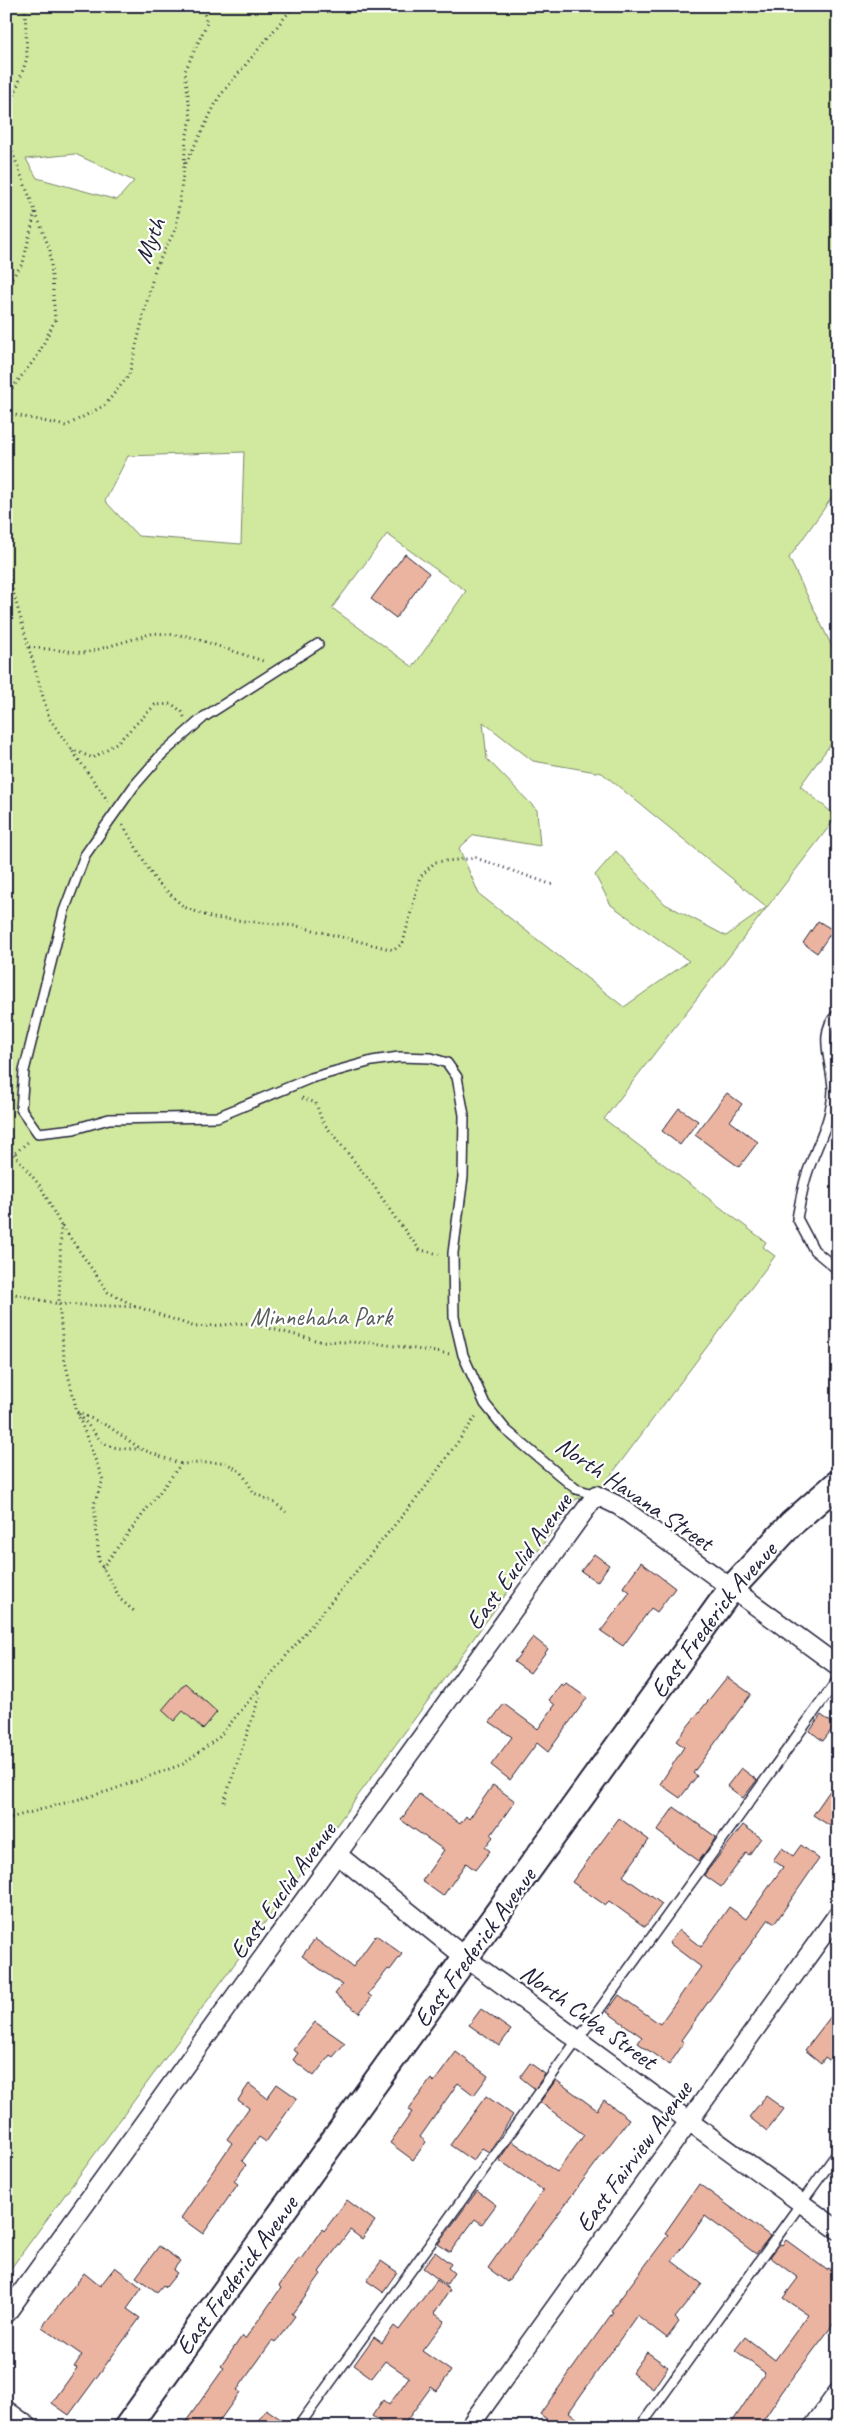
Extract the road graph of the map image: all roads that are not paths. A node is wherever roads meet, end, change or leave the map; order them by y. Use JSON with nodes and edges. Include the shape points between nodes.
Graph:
{"nodes":[{"id":1,"x":318,"y":644,"type":"dead end"},
{"id":2,"x":838,"y":1014,"type":"edge"},
{"id":3,"x":834,"y":1114,"type":"edge"},
{"id":4,"x":838,"y":1270,"type":"edge"},
{"id":5,"x":838,"y":1483,"type":"edge"},
{"id":6,"x":596,"y":1495,"type":"junction"},
{"id":7,"x":731,"y":1589,"type":"junction"},
{"id":8,"x":838,"y":1666,"type":"edge"},
{"id":9,"x":838,"y":1678,"type":"edge"},
{"id":10,"x":338,"y":1855,"type":"junction"},
{"id":11,"x":838,"y":1914,"type":"edge"},
{"id":12,"x":466,"y":1958,"type":"junction"},
{"id":13,"x":579,"y":2039,"type":"junction"},
{"id":14,"x":690,"y":2120,"type":"junction"},
{"id":15,"x":838,"y":2152,"type":"edge"},
{"id":16,"x":801,"y":2203,"type":"junction"},
{"id":17,"x":838,"y":2230,"type":"edge"},
{"id":18,"x":6,"y":2314,"type":"edge"},
{"id":19,"x":838,"y":2392,"type":"edge"},
{"id":20,"x":6,"y":2410,"type":"edge"},
{"id":21,"x":29,"y":2427,"type":"edge"},
{"id":22,"x":127,"y":2427,"type":"edge"},
{"id":23,"x":298,"y":2427,"type":"edge"},
{"id":24,"x":469,"y":2427,"type":"edge"},
{"id":25,"x":640,"y":2427,"type":"edge"},
{"id":26,"x":813,"y":2427,"type":"edge"}],
"edges":[{"from":1,"to":6,"type":"lane","name":"North Havana Street","via":[[204,717],[162,754],[85,855],[64,911],[28,1053],[21,1109],[38,1133],[109,1120],[216,1117],[334,1070],[372,1061],[399,1057],[431,1058],[447,1063],[457,1077],[461,1095],[465,1146],[453,1253],[454,1316],[463,1356],[485,1404],[506,1430],[576,1489]]},
{"from":2,"to":3,"type":"lane","via":[[826,1030]]},
{"from":3,"to":4,"type":"lane","via":[[806,1176],[797,1218],[814,1250]]},
{"from":5,"to":7,"type":"main road","name":"East Frederick Avenue","via":[[791,1524]]},
{"from":6,"to":7,"type":"street","name":"North Havana Street","via":[[619,1506]]},
{"from":6,"to":10,"type":"street","name":"East Euclid Avenue"},
{"from":7,"to":8,"type":"street","name":"North Havana Street"},
{"from":7,"to":12,"type":"main road","name":"East Frederick Avenue"},
{"from":9,"to":13,"type":"lane"},
{"from":10,"to":12,"type":"street","name":"North Cuba Street"},
{"from":10,"to":18,"type":"street","name":"East Euclid Avenue"},
{"from":11,"to":14,"type":"street","name":"East Fairview Avenue"},
{"from":12,"to":13,"type":"street","name":"North Cuba Street"},
{"from":12,"to":22,"type":"main road","name":"East Frederick Avenue"},
{"from":13,"to":14,"type":"street","name":"North Cuba Street"},
{"from":13,"to":23,"type":"lane"},
{"from":14,"to":16,"type":"street","name":"North Cuba Street"},
{"from":14,"to":24,"type":"street","name":"East Fairview Avenue"},
{"from":15,"to":16,"type":"lane"},
{"from":16,"to":17,"type":"street","name":"North Cuba Street"},
{"from":16,"to":25,"type":"lane"},
{"from":19,"to":26,"type":"street"},
{"from":20,"to":21,"type":"street"}]}
